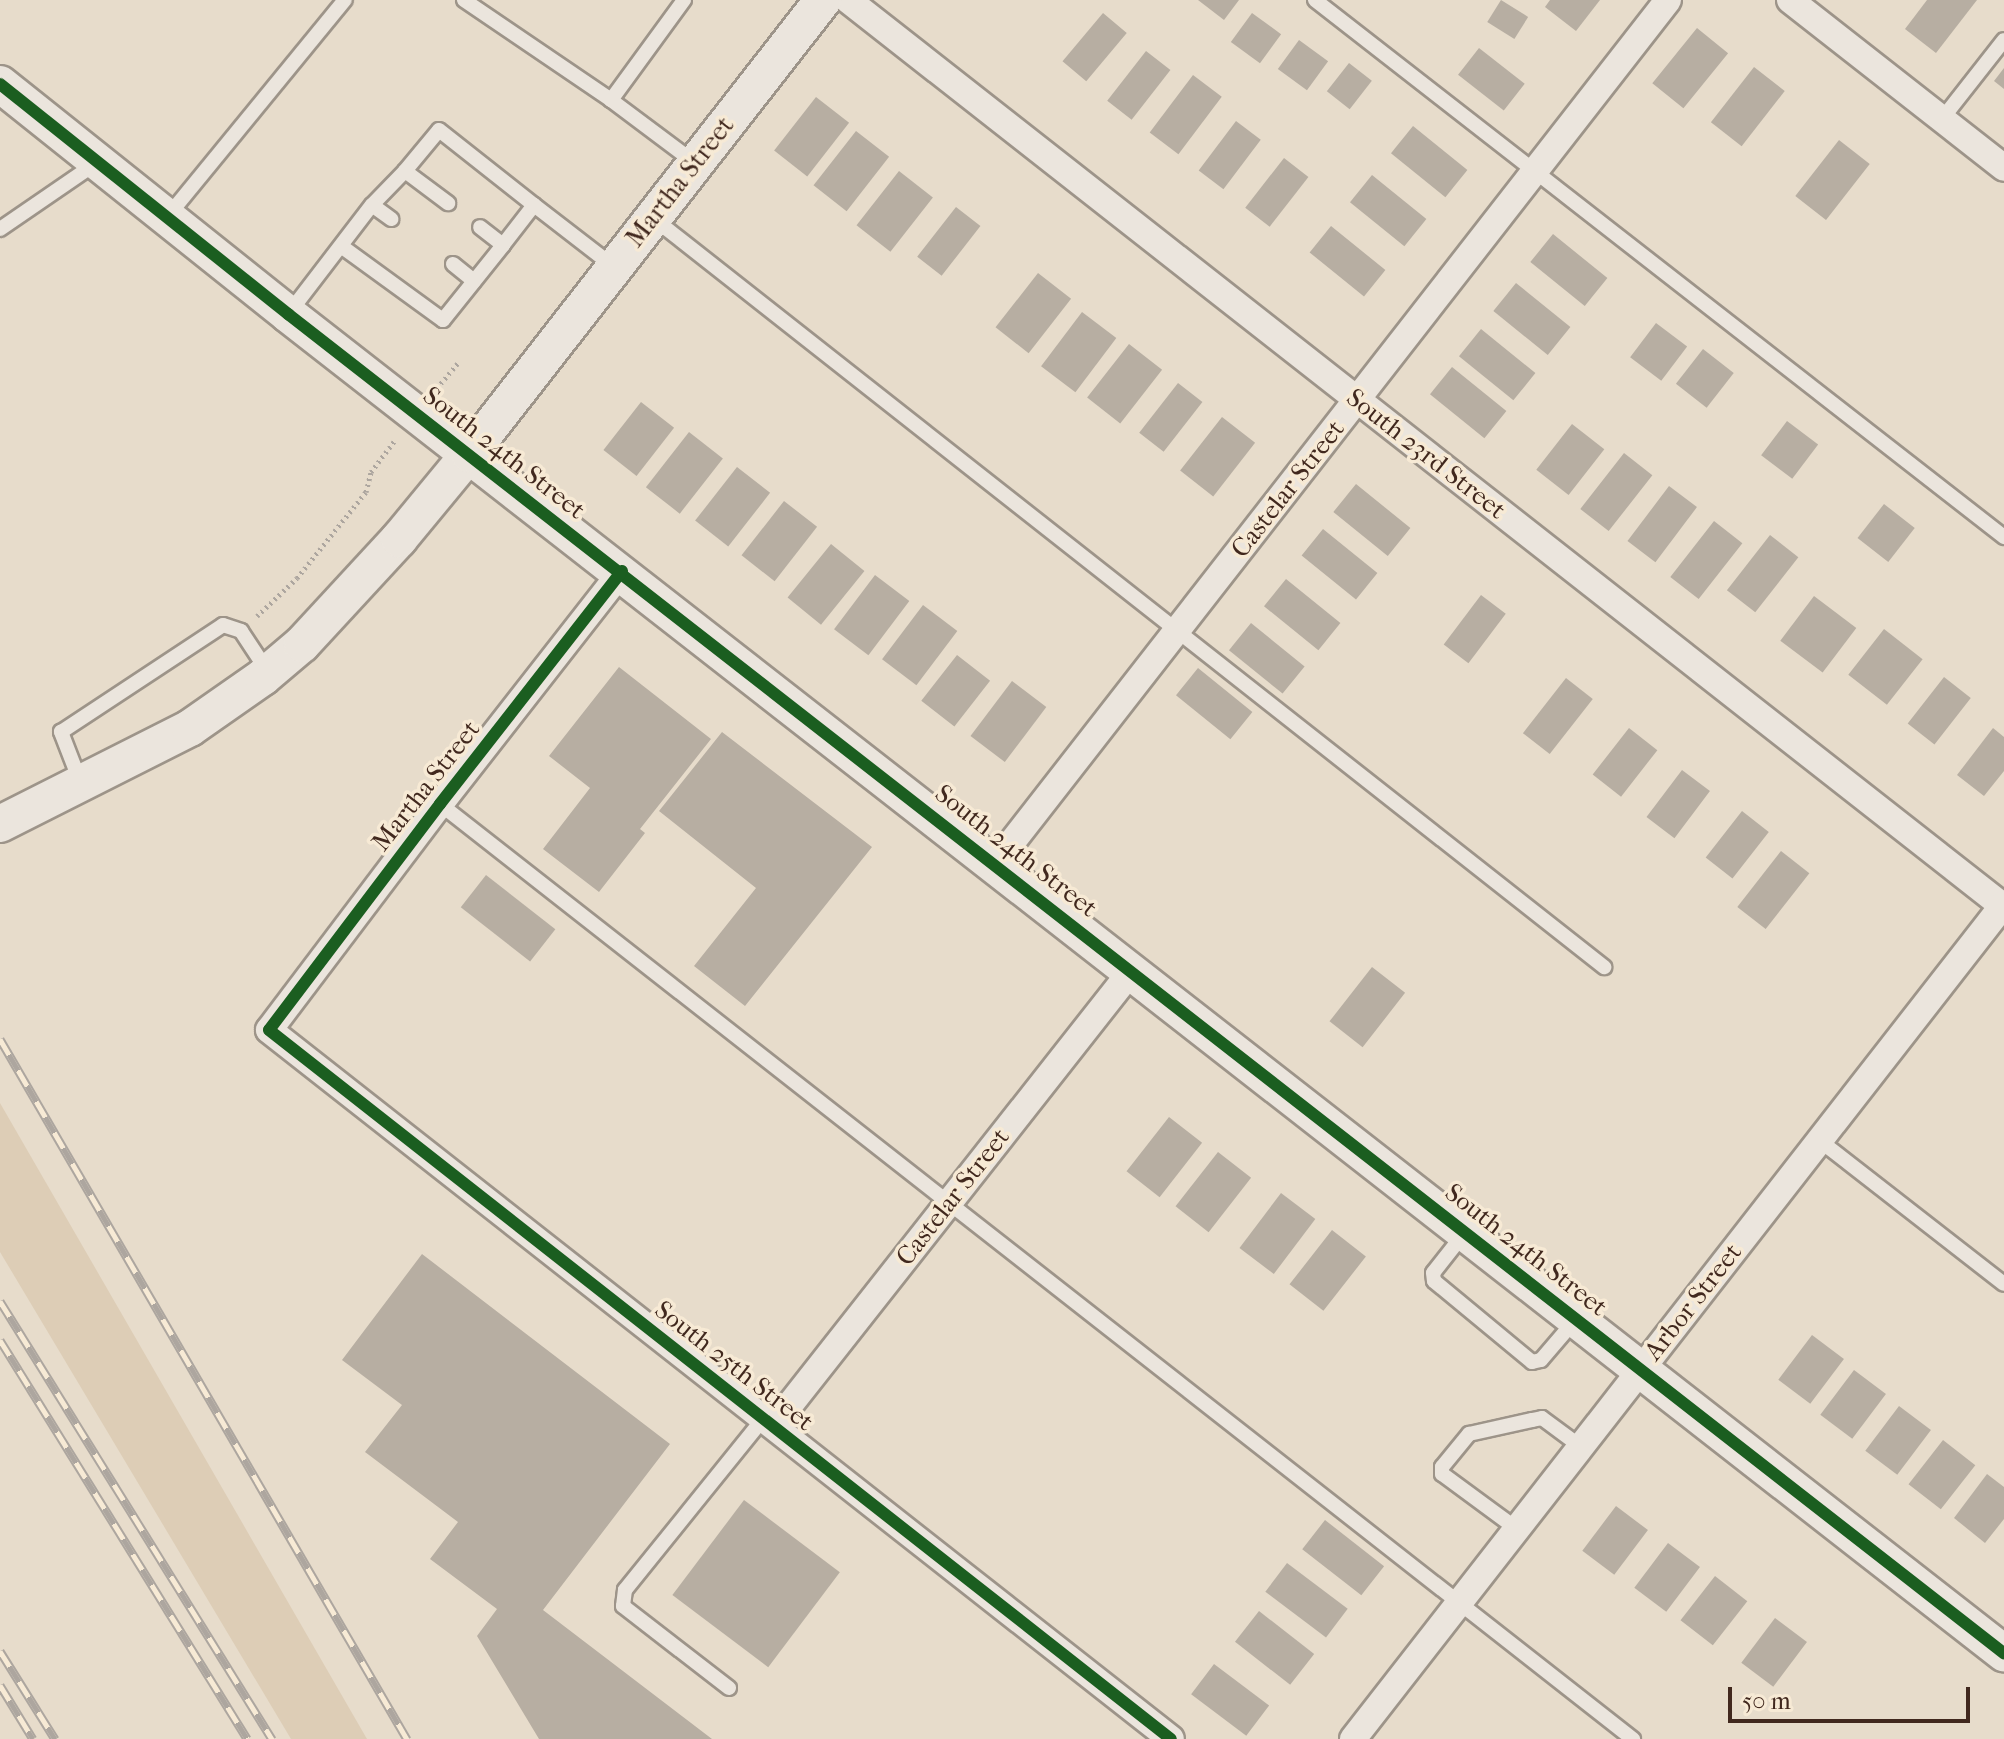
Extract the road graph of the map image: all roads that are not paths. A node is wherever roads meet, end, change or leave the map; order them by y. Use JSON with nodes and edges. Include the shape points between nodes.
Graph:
{"nodes":[{"id":1,"x":345,"y":0,"type":"edge"},
{"id":2,"x":464,"y":0,"type":"edge"},
{"id":3,"x":684,"y":0,"type":"edge"},
{"id":4,"x":823,"y":0,"type":"edge"},
{"id":5,"x":848,"y":0,"type":"edge"},
{"id":6,"x":1315,"y":0,"type":"edge"},
{"id":7,"x":1668,"y":0,"type":"edge"},
{"id":8,"x":1790,"y":0,"type":"edge"},
{"id":9,"x":2004,"y":40,"type":"edge"},
{"id":10,"x":0,"y":84,"type":"edge"},
{"id":11,"x":611,"y":100,"type":"junction"},
{"id":12,"x":1942,"y":119,"type":"junction"},
{"id":13,"x":98,"y":162,"type":"junction"},
{"id":14,"x":695,"y":164,"type":"junction"},
{"id":15,"x":2004,"y":168,"type":"edge"},
{"id":16,"x":405,"y":171,"type":"junction"},
{"id":17,"x":1535,"y":172,"type":"junction"},
{"id":18,"x":448,"y":203,"type":"dead end"},
{"id":19,"x":372,"y":205,"type":"junction"},
{"id":20,"x":534,"y":205,"type":"junction"},
{"id":21,"x":168,"y":217,"type":"junction"},
{"id":22,"x":653,"y":218,"type":"junction"},
{"id":23,"x":391,"y":219,"type":"dead end"},
{"id":24,"x":480,"y":227,"type":"dead end"},
{"id":25,"x":0,"y":229,"type":"edge"},
{"id":26,"x":503,"y":245,"type":"junction"},
{"id":27,"x":341,"y":246,"type":"junction"},
{"id":28,"x":453,"y":264,"type":"dead end"},
{"id":29,"x":613,"y":266,"type":"junction"},
{"id":30,"x":474,"y":281,"type":"junction"},
{"id":31,"x":288,"y":314,"type":"junction"},
{"id":32,"x":1357,"y":400,"type":"junction"},
{"id":33,"x":469,"y":454,"type":"junction"},
{"id":34,"x":2004,"y":537,"type":"edge"},
{"id":35,"x":622,"y":571,"type":"junction"},
{"id":36,"x":1177,"y":631,"type":"junction"},
{"id":37,"x":269,"y":673,"type":"junction"},
{"id":38,"x":81,"y":783,"type":"junction"},
{"id":39,"x":440,"y":804,"type":"junction"},
{"id":40,"x":0,"y":824,"type":"edge"},
{"id":41,"x":995,"y":864,"type":"junction"},
{"id":42,"x":2003,"y":905,"type":"edge"},
{"id":43,"x":1604,"y":967,"type":"dead end"},
{"id":44,"x":1133,"y":969,"type":"junction"},
{"id":45,"x":269,"y":1030,"type":"joint"},
{"id":46,"x":1819,"y":1140,"type":"junction"},
{"id":47,"x":949,"y":1202,"type":"junction"},
{"id":48,"x":1466,"y":1231,"type":"junction"},
{"id":49,"x":2004,"y":1284,"type":"edge"},
{"id":50,"x":1577,"y":1318,"type":"junction"},
{"id":51,"x":1641,"y":1369,"type":"junction"},
{"id":52,"x":769,"y":1422,"type":"junction"},
{"id":53,"x":1581,"y":1447,"type":"junction"},
{"id":54,"x":1517,"y":1529,"type":"junction"},
{"id":55,"x":1460,"y":1602,"type":"junction"},
{"id":56,"x":2004,"y":1653,"type":"edge"},
{"id":57,"x":729,"y":1688,"type":"dead end"},
{"id":58,"x":1171,"y":1739,"type":"edge"},
{"id":59,"x":1353,"y":1739,"type":"edge"},
{"id":60,"x":1633,"y":1739,"type":"edge"}],
"edges":[{"from":1,"to":21,"type":"lane"},
{"from":2,"to":11,"type":"lane"},
{"from":3,"to":11,"type":"lane"},
{"from":4,"to":14,"type":"main road","name":"Martha Street"},
{"from":5,"to":32,"type":"street","name":"South 23rd Street"},
{"from":6,"to":17,"type":"lane"},
{"from":7,"to":17,"type":"street","name":"Castelar Street"},
{"from":8,"to":12,"type":"street"},
{"from":9,"to":12,"type":"lane"},
{"from":10,"to":13,"type":"main road","name":"South 24th Street"},
{"from":11,"to":14,"type":"lane"},
{"from":12,"to":15,"type":"street"},
{"from":13,"to":21,"type":"main road","name":"South 24th Street"},
{"from":13,"to":25,"type":"lane"},
{"from":14,"to":22,"type":"main road","name":"Martha Street"},
{"from":16,"to":18,"type":"lane"},
{"from":16,"to":19,"type":"lane"},
{"from":16,"to":20,"type":"lane","via":[[439,130]]},
{"from":17,"to":32,"type":"street","name":"Castelar Street"},
{"from":17,"to":34,"type":"lane"},
{"from":19,"to":23,"type":"lane"},
{"from":19,"to":27,"type":"lane"},
{"from":20,"to":26,"type":"lane"},
{"from":20,"to":29,"type":"lane"},
{"from":21,"to":31,"type":"main road","name":"South 24th Street"},
{"from":22,"to":29,"type":"main road","name":"Martha Street"},
{"from":22,"to":36,"type":"lane"},
{"from":24,"to":26,"type":"lane"},
{"from":26,"to":30,"type":"lane"},
{"from":27,"to":30,"type":"lane","via":[[443,320]]},
{"from":27,"to":31,"type":"lane"},
{"from":28,"to":30,"type":"lane"},
{"from":29,"to":33,"type":"main road","name":"Martha Street"},
{"from":31,"to":33,"type":"main road","name":"South 24th Street"},
{"from":32,"to":36,"type":"street","name":"Castelar Street"},
{"from":32,"to":42,"type":"street","name":"South 23rd Street"},
{"from":33,"to":35,"type":"main road","name":"South 24th Street"},
{"from":33,"to":37,"type":"main road","name":"Martha Street","via":[[399,539]]},
{"from":35,"to":39,"type":"street","name":"Martha Street"},
{"from":35,"to":41,"type":"main road","name":"South 24th Street"},
{"from":36,"to":41,"type":"street","name":"Castelar Street"},
{"from":36,"to":43,"type":"lane"},
{"from":37,"to":38,"type":"main road","name":"Martha Street","via":[[190,728]]},
{"from":37,"to":38,"type":"lane","via":[[241,631],[223,625],[61,732]]},
{"from":38,"to":40,"type":"main road","name":"Martha Street"},
{"from":39,"to":45,"type":"street","name":"Martha Street"},
{"from":39,"to":47,"type":"lane"},
{"from":41,"to":44,"type":"main road","name":"South 24th Street"},
{"from":42,"to":46,"type":"street","name":"Arbor Street"},
{"from":44,"to":47,"type":"street","name":"Castelar Street"},
{"from":44,"to":48,"type":"main road","name":"South 24th Street"},
{"from":45,"to":52,"type":"street","name":"South 25th Street"},
{"from":46,"to":49,"type":"lane"},
{"from":46,"to":51,"type":"street","name":"Arbor Street"},
{"from":47,"to":52,"type":"street","name":"Castelar Street"},
{"from":47,"to":55,"type":"lane"},
{"from":48,"to":50,"type":"main road","name":"South 24th Street"},
{"from":48,"to":50,"type":"lane","via":[[1433,1273],[1434,1281],[1532,1362],[1541,1360]]},
{"from":50,"to":51,"type":"main road","name":"South 24th Street"},
{"from":51,"to":53,"type":"street","name":"Arbor Street"},
{"from":51,"to":56,"type":"main road","name":"South 24th Street"},
{"from":52,"to":57,"type":"lane","via":[[625,1590],[623,1606]]},
{"from":52,"to":58,"type":"street","name":"South 25th Street"},
{"from":53,"to":54,"type":"street","name":"Arbor Street"},
{"from":53,"to":54,"type":"lane","via":[[1542,1418],[1469,1434],[1442,1467],[1442,1474]]},
{"from":54,"to":55,"type":"street","name":"Arbor Street"},
{"from":55,"to":59,"type":"street","name":"Arbor Street"},
{"from":55,"to":60,"type":"lane"}]}
